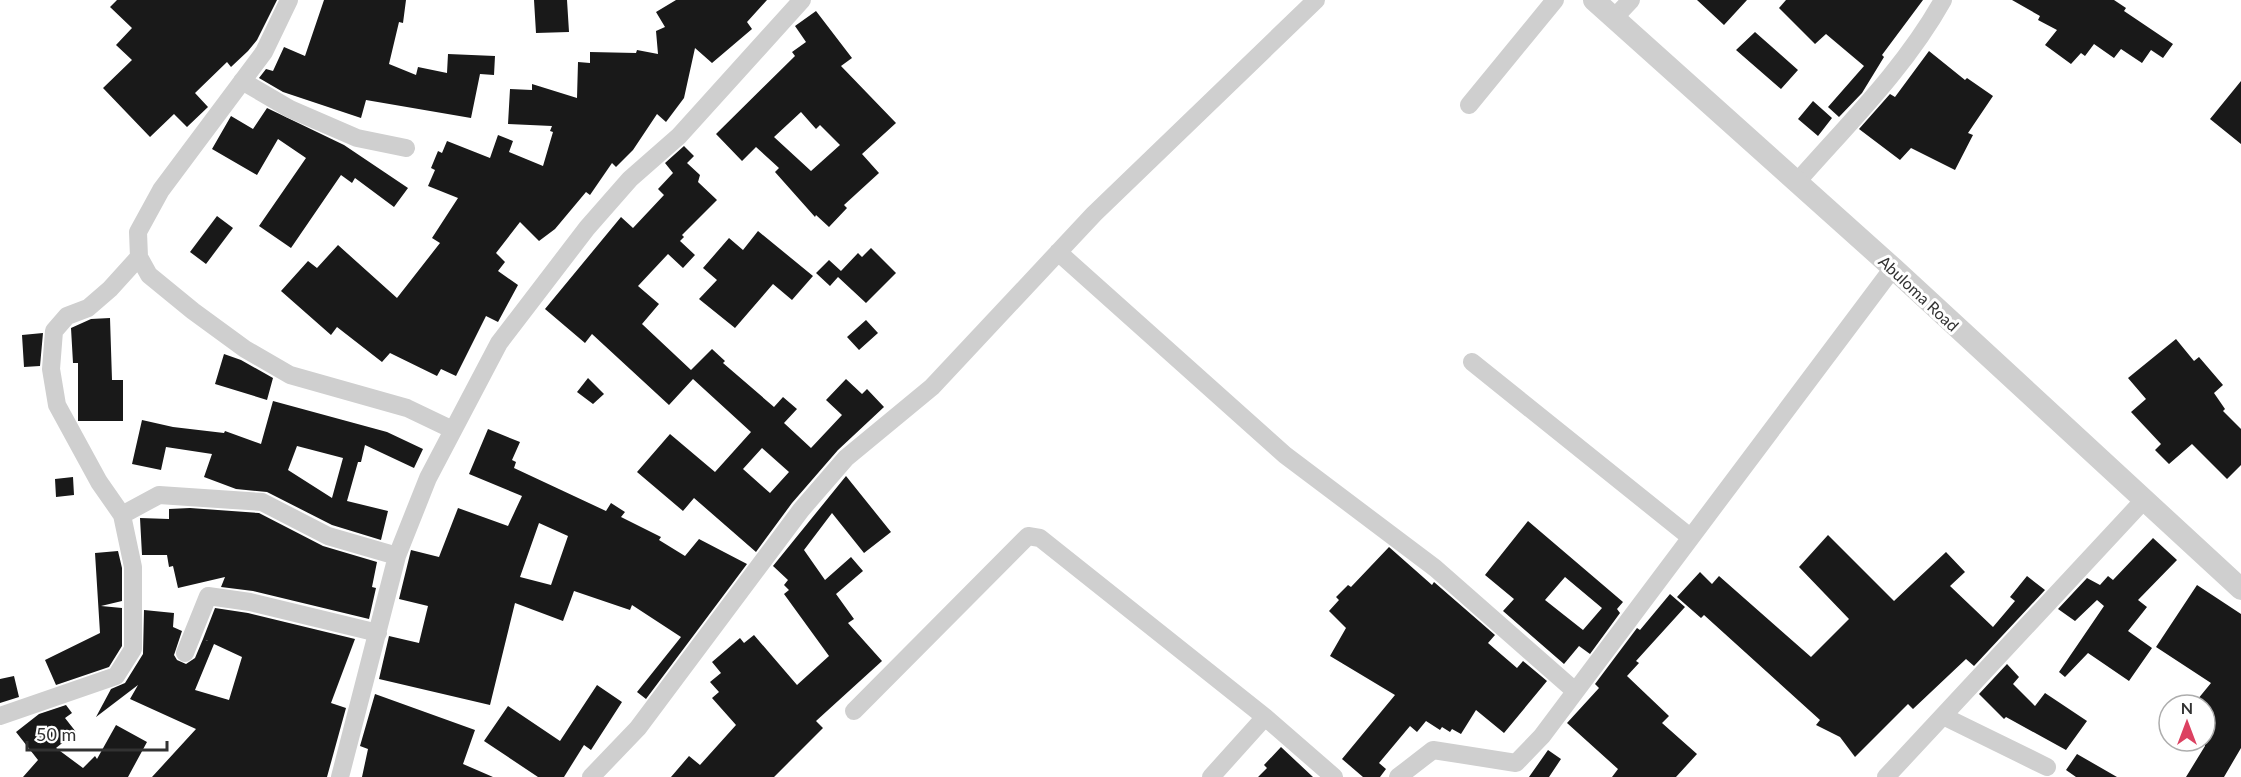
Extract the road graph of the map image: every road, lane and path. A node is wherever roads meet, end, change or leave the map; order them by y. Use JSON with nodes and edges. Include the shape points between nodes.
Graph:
{"nodes":[{"id":1,"x":289,"y":0,"type":"edge"},
{"id":2,"x":802,"y":0,"type":"edge"},
{"id":3,"x":1316,"y":0,"type":"edge"},
{"id":4,"x":1555,"y":0,"type":"edge"},
{"id":5,"x":1594,"y":0,"type":"edge"},
{"id":6,"x":1631,"y":0,"type":"edge"},
{"id":7,"x":1943,"y":0,"type":"edge"},
{"id":8,"x":1614,"y":18,"type":"junction"},
{"id":9,"x":242,"y":81,"type":"junction"},
{"id":10,"x":1469,"y":105,"type":"dead end"},
{"id":11,"x":406,"y":148,"type":"dead end"},
{"id":12,"x":1797,"y":182,"type":"junction"},
{"id":13,"x":1058,"y":252,"type":"junction"},
{"id":14,"x":139,"y":257,"type":"junction"},
{"id":15,"x":1893,"y":268,"type":"junction"},
{"id":16,"x":1472,"y":362,"type":"dead end"},
{"id":17,"x":453,"y":430,"type":"junction"},
{"id":18,"x":2142,"y":501,"type":"junction"},
{"id":19,"x":122,"y":515,"type":"junction"},
{"id":20,"x":1690,"y":537,"type":"junction"},
{"id":21,"x":397,"y":556,"type":"junction"},
{"id":22,"x":2241,"y":589,"type":"edge"},
{"id":23,"x":378,"y":633,"type":"junction"},
{"id":24,"x":185,"y":653,"type":"dead end"},
{"id":25,"x":1575,"y":691,"type":"junction"},
{"id":26,"x":854,"y":711,"type":"dead end"},
{"id":27,"x":0,"y":716,"type":"edge"},
{"id":28,"x":1943,"y":716,"type":"junction"},
{"id":29,"x":1264,"y":717,"type":"junction"},
{"id":30,"x":2047,"y":767,"type":"dead end"},
{"id":31,"x":340,"y":777,"type":"edge"},
{"id":32,"x":591,"y":777,"type":"edge"},
{"id":33,"x":1211,"y":777,"type":"edge"},
{"id":34,"x":1334,"y":777,"type":"edge"},
{"id":35,"x":1398,"y":777,"type":"edge"},
{"id":36,"x":1886,"y":777,"type":"edge"}],
"edges":[{"from":1,"to":9,"type":"street","via":[[264,52]]},
{"from":2,"to":17,"type":"street","via":[[679,136],[630,178],[586,228],[499,343]]},
{"from":3,"to":13,"type":"street"},
{"from":4,"to":10,"type":"street"},
{"from":5,"to":8,"type":"street","name":"Abuloma Road"},
{"from":6,"to":8,"type":"street"},
{"from":7,"to":12,"type":"street","via":[[1927,29],[1884,83]]},
{"from":8,"to":12,"type":"street","name":"Abuloma Road"},
{"from":9,"to":11,"type":"street","via":[[290,109],[357,138]]},
{"from":9,"to":14,"type":"street","via":[[161,190],[138,232]]},
{"from":12,"to":15,"type":"street","name":"Abuloma Road"},
{"from":13,"to":25,"type":"street","via":[[1285,455],[1435,568]]},
{"from":13,"to":32,"type":"street","via":[[932,387],[846,458],[801,510],[638,728]]},
{"from":14,"to":17,"type":"street","via":[[149,275],[193,311],[245,349],[290,375],[407,408]]},
{"from":14,"to":19,"type":"street","via":[[88,308],[67,316],[54,331],[52,347],[57,405],[99,482]]},
{"from":15,"to":18,"type":"street","name":"Abuloma Road"},
{"from":15,"to":20,"type":"street"},
{"from":16,"to":20,"type":"street"},
{"from":17,"to":21,"type":"street","via":[[428,478]]},
{"from":18,"to":22,"type":"street","name":"Abuloma Road"},
{"from":18,"to":28,"type":"street"},
{"from":19,"to":21,"type":"street","via":[[159,495],[262,502],[328,536]]},
{"from":19,"to":27,"type":"street","via":[[133,567],[134,649],[116,676]]},
{"from":20,"to":25,"type":"street"},
{"from":21,"to":23,"type":"street"},
{"from":23,"to":24,"type":"street","via":[[250,602],[208,596]]},
{"from":23,"to":31,"type":"street"},
{"from":25,"to":35,"type":"street","via":[[1542,736],[1516,762],[1433,750]]},
{"from":26,"to":29,"type":"street","via":[[1028,536],[1056,548]]},
{"from":28,"to":30,"type":"street"},
{"from":28,"to":36,"type":"street"},
{"from":29,"to":33,"type":"street"},
{"from":29,"to":34,"type":"street"}]}
